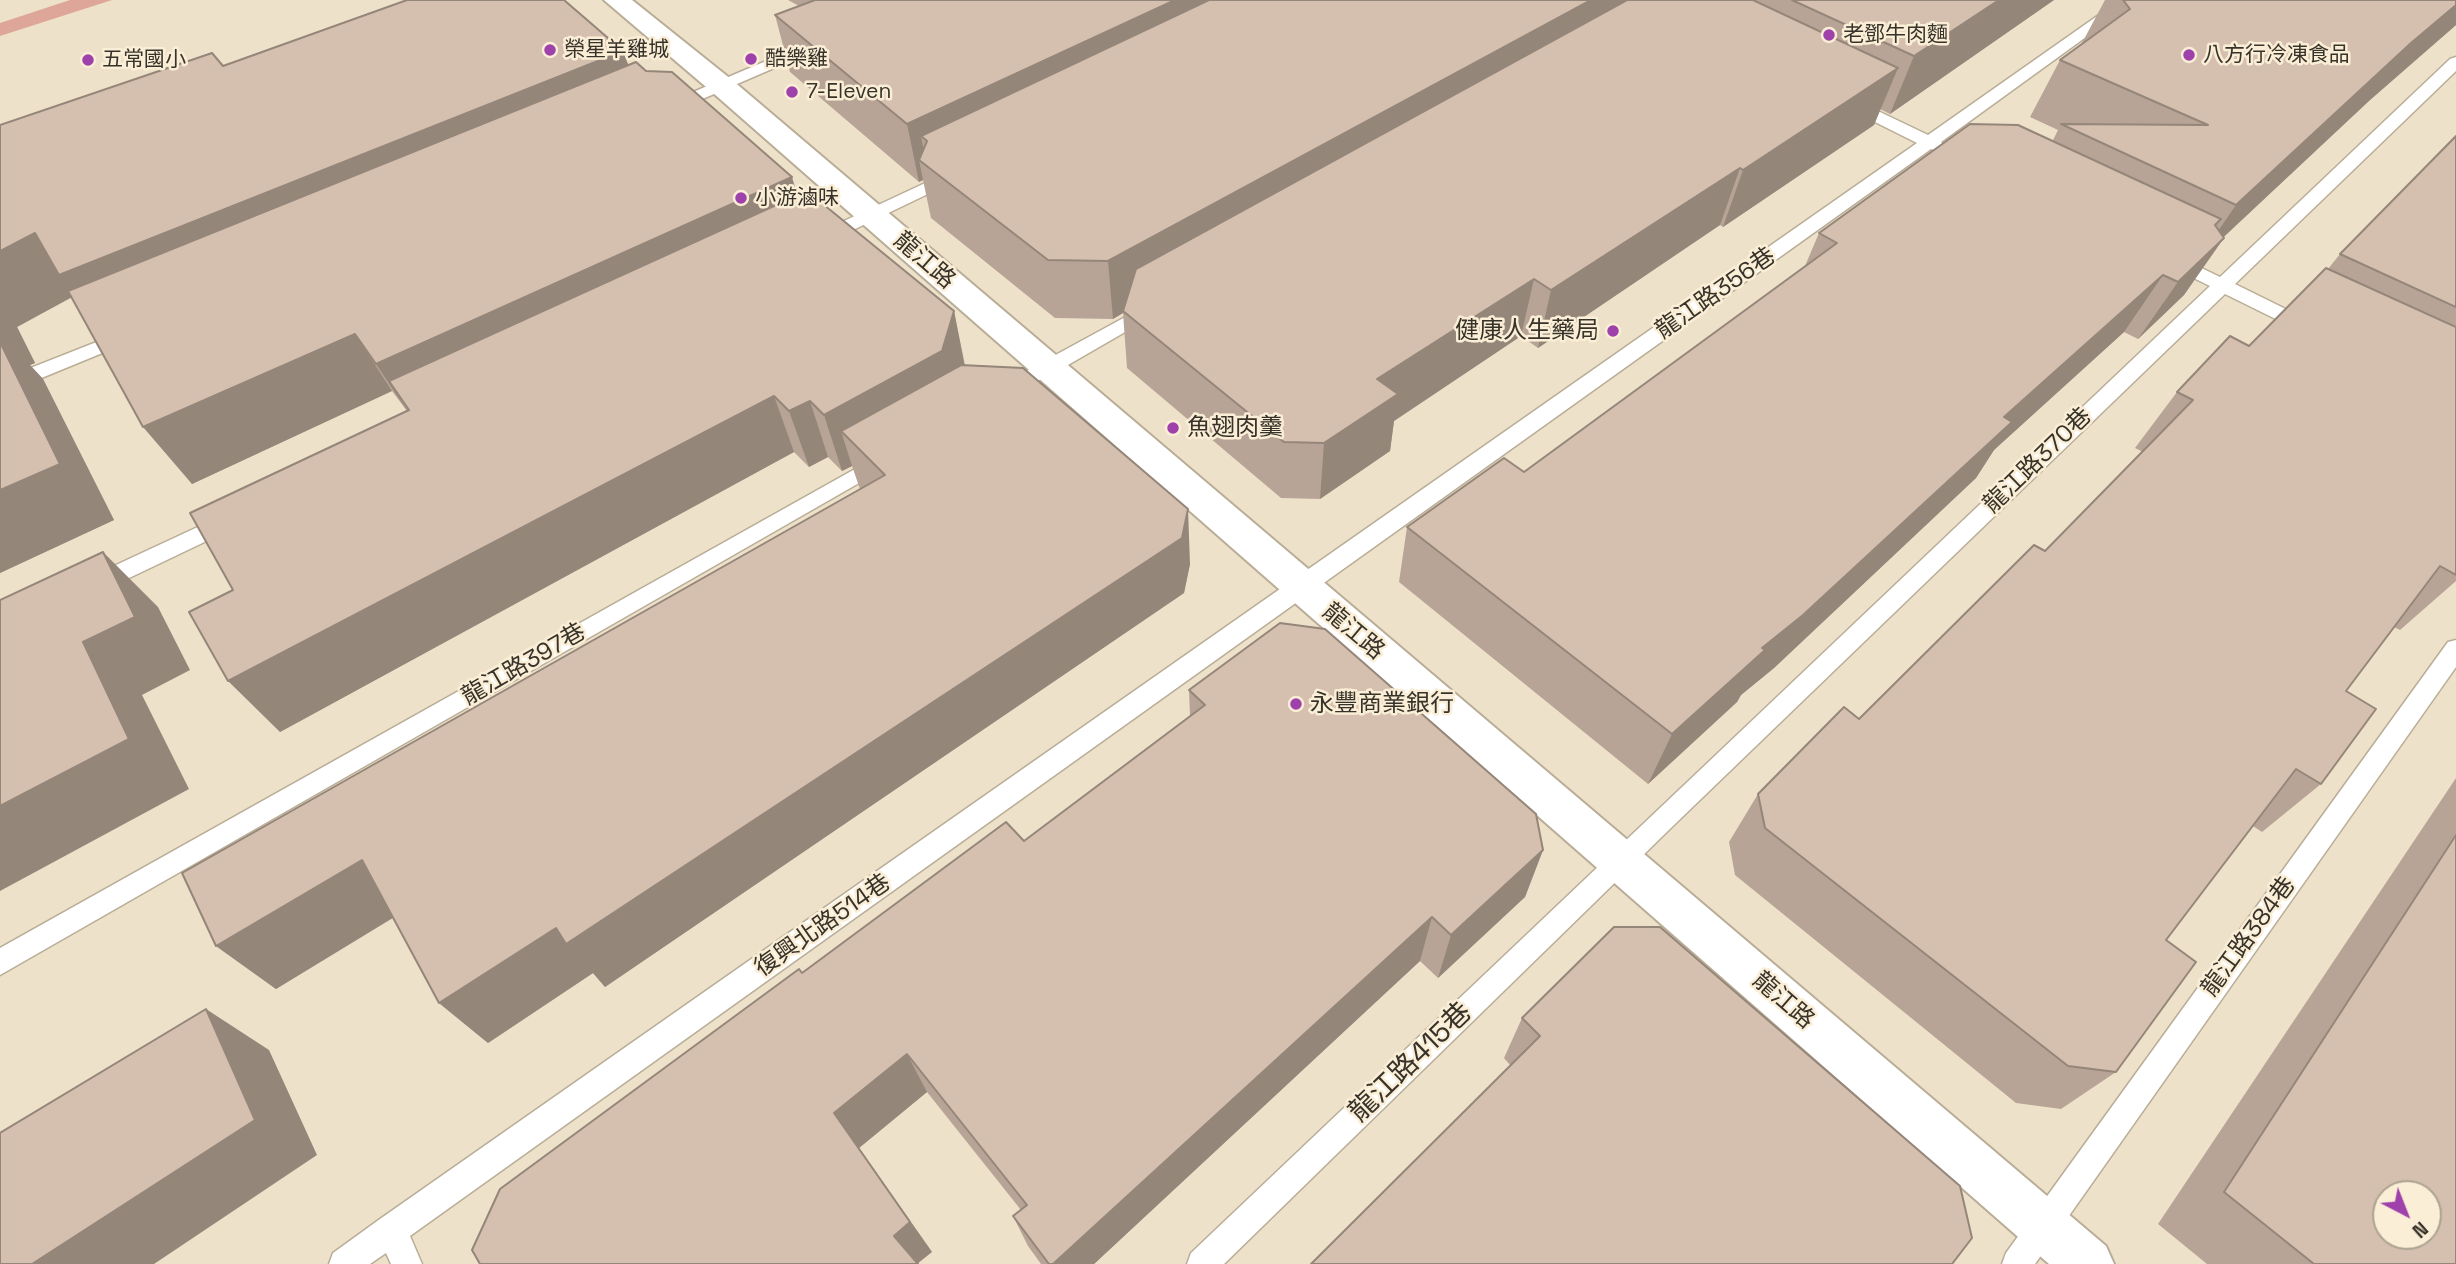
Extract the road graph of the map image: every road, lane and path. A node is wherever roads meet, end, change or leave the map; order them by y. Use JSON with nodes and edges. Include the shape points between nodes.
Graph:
{"nodes":[{"id":1,"x":617,"y":0,"type":"edge"},
{"id":2,"x":2130,"y":0,"type":"edge"},
{"id":3,"x":823,"y":42,"type":"edge"},
{"id":4,"x":2456,"y":62,"type":"edge"},
{"id":5,"x":722,"y":86,"type":"junction"},
{"id":6,"x":1829,"y":94,"type":"edge"},
{"id":7,"x":660,"y":112,"type":"edge"},
{"id":8,"x":1930,"y":142,"type":"junction"},
{"id":9,"x":1958,"y":156,"type":"edge"},
{"id":10,"x":964,"y":169,"type":"edge"},
{"id":11,"x":870,"y":214,"type":"junction"},
{"id":12,"x":800,"y":248,"type":"edge"},
{"id":13,"x":2159,"y":255,"type":"edge"},
{"id":14,"x":2222,"y":285,"type":"junction"},
{"id":15,"x":1167,"y":300,"type":"edge"},
{"id":16,"x":139,"y":331,"type":"edge"},
{"id":17,"x":2320,"y":334,"type":"edge"},
{"id":18,"x":1047,"y":368,"type":"junction"},
{"id":19,"x":1015,"y":386,"type":"edge"},
{"id":20,"x":0,"y":388,"type":"edge"},
{"id":21,"x":896,"y":453,"type":"edge"},
{"id":22,"x":250,"y":510,"type":"edge"},
{"id":23,"x":1302,"y":588,"type":"junction"},
{"id":24,"x":75,"y":594,"type":"edge"},
{"id":25,"x":2456,"y":649,"type":"edge"},
{"id":26,"x":1619,"y":860,"type":"junction"},
{"id":27,"x":0,"y":962,"type":"edge"},
{"id":28,"x":2044,"y":1226,"type":"junction"},
{"id":29,"x":391,"y":1230,"type":"junction"},
{"id":30,"x":344,"y":1264,"type":"edge"},
{"id":31,"x":407,"y":1264,"type":"edge"},
{"id":32,"x":1202,"y":1264,"type":"edge"},
{"id":33,"x":2017,"y":1264,"type":"edge"},
{"id":34,"x":2088,"y":1264,"type":"edge"}],
"edges":[{"from":1,"to":5,"type":"street","name":"龍江路"},
{"from":2,"to":8,"type":"lane","name":"龍江路356巷"},
{"from":3,"to":5,"type":"lane"},
{"from":4,"to":14,"type":"lane","name":"龍江路370巷"},
{"from":5,"to":7,"type":"lane"},
{"from":5,"to":11,"type":"street","name":"龍江路"},
{"from":6,"to":8,"type":"lane"},
{"from":8,"to":9,"type":"lane"},
{"from":8,"to":23,"type":"lane","name":"龍江路356巷"},
{"from":10,"to":11,"type":"lane"},
{"from":11,"to":12,"type":"lane"},
{"from":11,"to":18,"type":"street","name":"龍江路"},
{"from":13,"to":14,"type":"lane"},
{"from":14,"to":17,"type":"lane"},
{"from":14,"to":26,"type":"lane","name":"龍江路370巷"},
{"from":15,"to":18,"type":"lane"},
{"from":16,"to":20,"type":"lane"},
{"from":18,"to":19,"type":"lane"},
{"from":18,"to":23,"type":"street","name":"龍江路"},
{"from":21,"to":27,"type":"lane","name":"龍江路397巷"},
{"from":22,"to":24,"type":"lane"},
{"from":23,"to":26,"type":"street","name":"龍江路"},
{"from":23,"to":29,"type":"lane","name":"復興北路514巷"},
{"from":25,"to":28,"type":"lane","name":"龍江路384巷"},
{"from":26,"to":28,"type":"street","name":"龍江路"},
{"from":26,"to":32,"type":"lane","name":"龍江路415巷"},
{"from":28,"to":33,"type":"lane","name":"龍江路384巷"},
{"from":28,"to":34,"type":"street","name":"龍江路"},
{"from":29,"to":30,"type":"lane","name":"復興北路514巷"},
{"from":29,"to":31,"type":"lane"}]}
